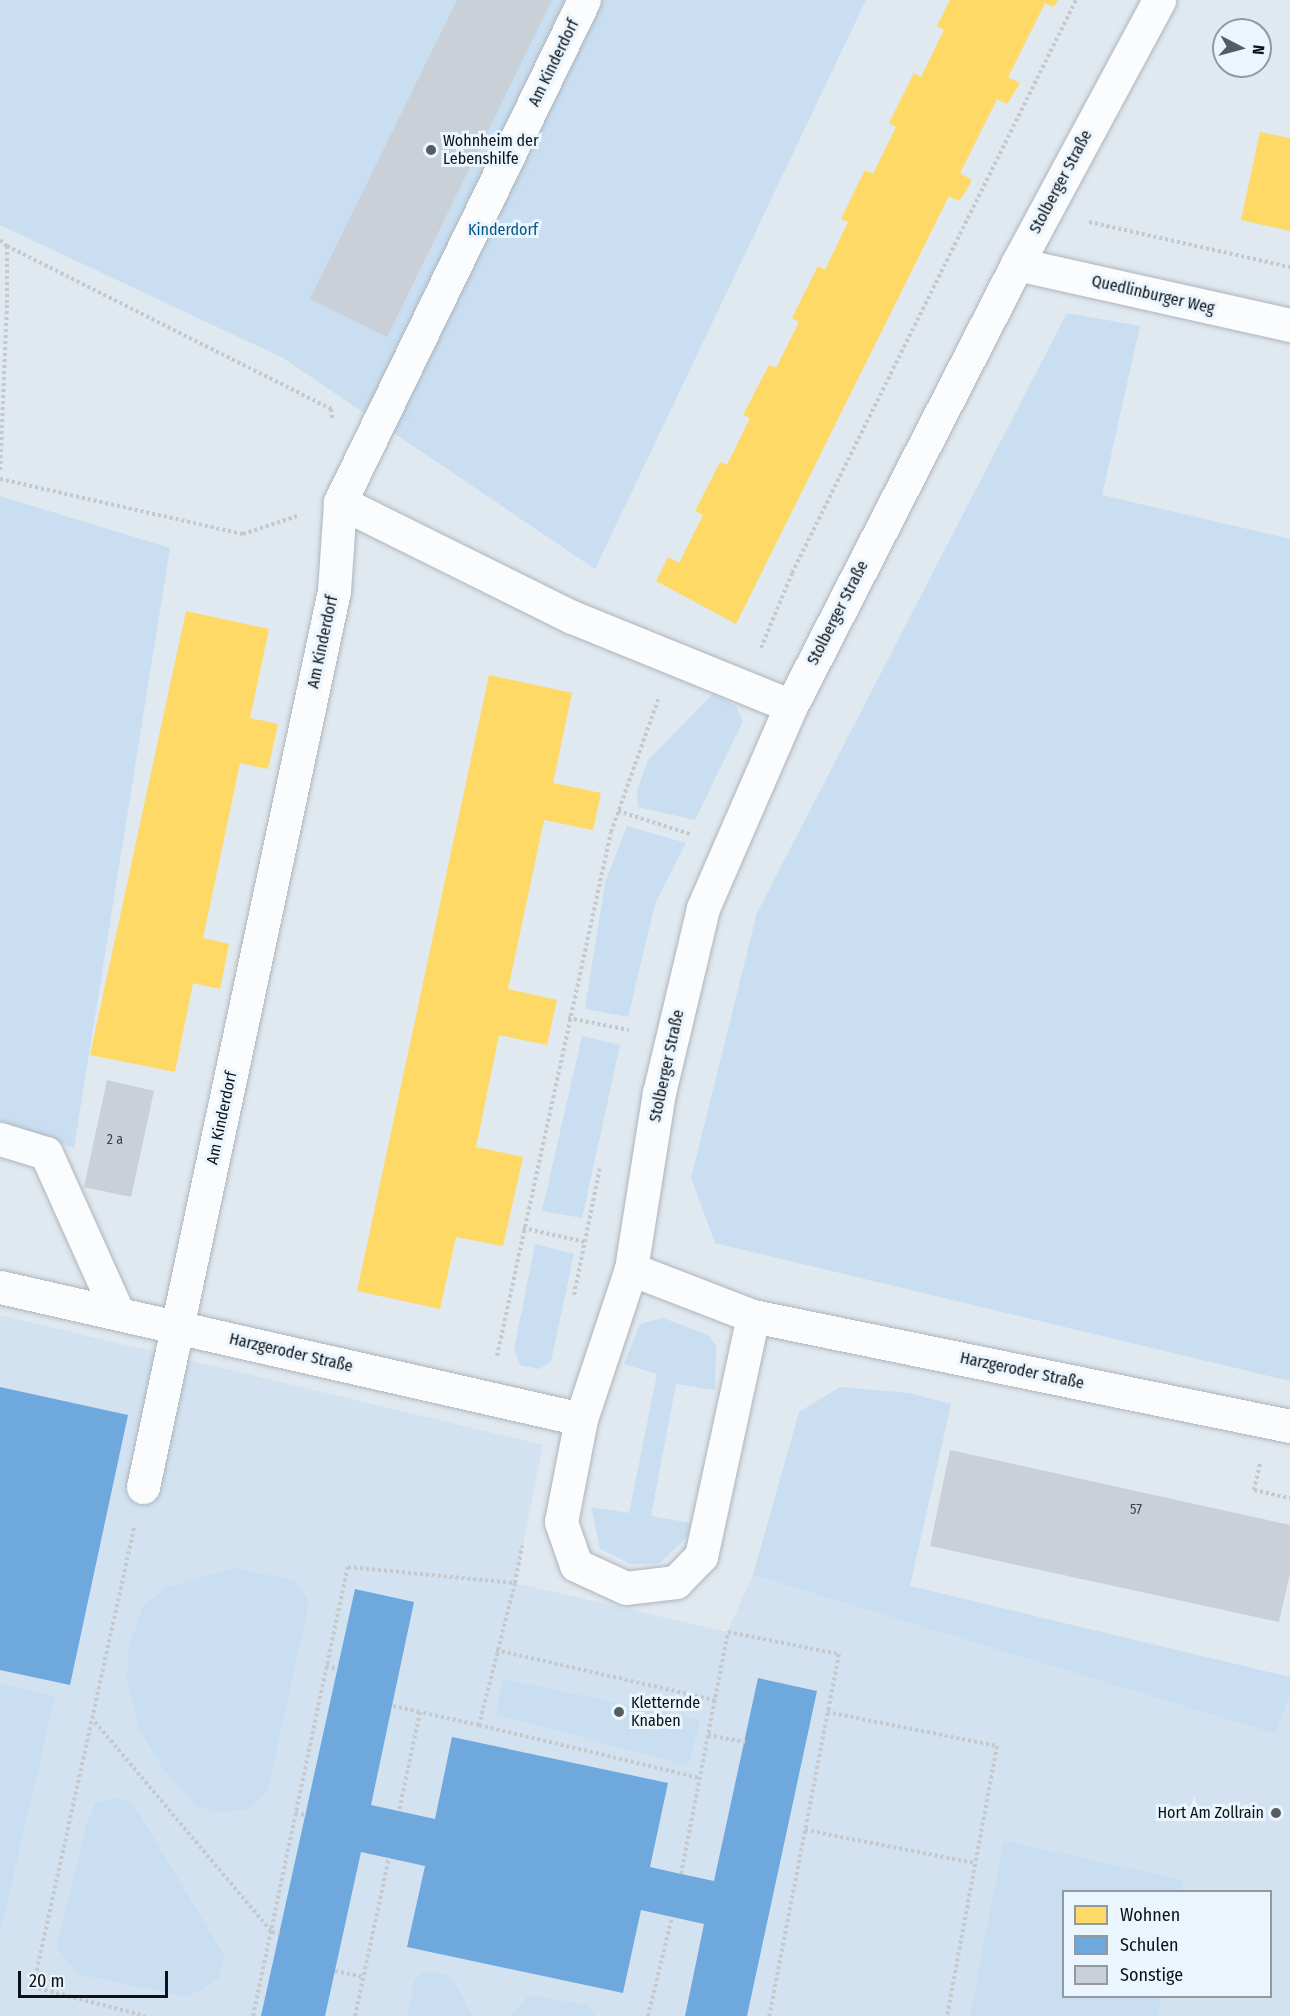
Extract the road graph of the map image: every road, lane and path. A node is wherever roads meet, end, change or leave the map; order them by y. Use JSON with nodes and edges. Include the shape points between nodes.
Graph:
{"nodes":[{"id":1,"x":584,"y":0,"type":"edge"},
{"id":2,"x":1076,"y":0,"type":"edge"},
{"id":3,"x":1159,"y":0,"type":"edge"},
{"id":4,"x":1045,"y":212,"type":"junction"},
{"id":5,"x":0,"y":240,"type":"edge"},
{"id":6,"x":7,"y":246,"type":"junction"},
{"id":7,"x":1017,"y":264,"type":"junction"},
{"id":8,"x":1290,"y":267,"type":"edge"},
{"id":9,"x":1290,"y":325,"type":"edge"},
{"id":10,"x":333,"y":432,"type":"dead end"},
{"id":11,"x":0,"y":473,"type":"edge"},
{"id":12,"x":0,"y":479,"type":"edge"},
{"id":13,"x":340,"y":502,"type":"junction"},
{"id":14,"x":679,"y":661,"type":"junction"},
{"id":15,"x":745,"y":687,"type":"junction"},
{"id":16,"x":791,"y":706,"type":"junction"},
{"id":17,"x":618,"y":811,"type":"junction"},
{"id":18,"x":693,"y":836,"type":"dead end"},
{"id":19,"x":568,"y":1018,"type":"junction"},
{"id":20,"x":629,"y":1030,"type":"dead end"},
{"id":21,"x":0,"y":1139,"type":"edge"},
{"id":22,"x":524,"y":1228,"type":"junction"},
{"id":23,"x":585,"y":1242,"type":"dead end"},
{"id":24,"x":631,"y":1269,"type":"junction"},
{"id":25,"x":0,"y":1287,"type":"edge"},
{"id":26,"x":118,"y":1313,"type":"junction"},
{"id":27,"x":753,"y":1316,"type":"junction"},
{"id":28,"x":177,"y":1327,"type":"junction"},
{"id":29,"x":489,"y":1398,"type":"junction"},
{"id":30,"x":581,"y":1419,"type":"junction"},
{"id":31,"x":1280,"y":1424,"type":"edge"},
{"id":32,"x":143,"y":1487,"type":"joint"},
{"id":33,"x":1290,"y":1498,"type":"edge"},
{"id":34,"x":496,"y":1650,"type":"junction"},
{"id":35,"x":326,"y":1666,"type":"junction"},
{"id":36,"x":337,"y":1669,"type":"dead end"},
{"id":37,"x":715,"y":1700,"type":"junction"},
{"id":38,"x":393,"y":1706,"type":"dead end"},
{"id":39,"x":420,"y":1712,"type":"junction"},
{"id":40,"x":828,"y":1712,"type":"junction"},
{"id":41,"x":94,"y":1722,"type":"junction"},
{"id":42,"x":479,"y":1725,"type":"junction"},
{"id":43,"x":708,"y":1735,"type":"junction"},
{"id":44,"x":745,"y":1742,"type":"dead end"},
{"id":45,"x":700,"y":1778,"type":"junction"},
{"id":46,"x":399,"y":1811,"type":"dead end"},
{"id":47,"x":295,"y":1813,"type":"junction"},
{"id":48,"x":306,"y":1815,"type":"dead end"},
{"id":49,"x":805,"y":1830,"type":"junction"},
{"id":50,"x":389,"y":1858,"type":"dead end"},
{"id":51,"x":975,"y":1863,"type":"junction"},
{"id":52,"x":681,"y":1874,"type":"dead end"},
{"id":53,"x":672,"y":1917,"type":"dead end"},
{"id":54,"x":272,"y":1932,"type":"junction"},
{"id":55,"x":280,"y":1934,"type":"dead end"},
{"id":56,"x":335,"y":1971,"type":"dead end"},
{"id":57,"x":363,"y":1977,"type":"junction"},
{"id":58,"x":145,"y":2016,"type":"edge"},
{"id":59,"x":253,"y":2016,"type":"edge"},
{"id":60,"x":355,"y":2016,"type":"edge"},
{"id":61,"x":648,"y":2016,"type":"edge"},
{"id":62,"x":769,"y":2016,"type":"edge"},
{"id":63,"x":947,"y":2016,"type":"edge"}],
"edges":[{"from":1,"to":13,"type":"street","name":"Am Kinderdorf"},
{"from":2,"to":15,"type":"path","via":[[792,573]]},
{"from":3,"to":4,"type":"street","name":"Stolberger Straße"},
{"from":4,"to":7,"type":"street","name":"Stolberger Straße"},
{"from":4,"to":8,"type":"path"},
{"from":5,"to":6,"type":"path"},
{"from":6,"to":10,"type":"path","via":[[331,409]]},
{"from":6,"to":11,"type":"path"},
{"from":7,"to":9,"type":"street","name":"Quedlinburger Weg"},
{"from":7,"to":16,"type":"street","name":"Stolberger Straße"},
{"from":12,"to":13,"type":"path","via":[[243,534]]},
{"from":13,"to":14,"type":"street","via":[[572,617]]},
{"from":13,"to":28,"type":"street","name":"Am Kinderdorf","via":[[334,591]]},
{"from":14,"to":15,"type":"street"},
{"from":14,"to":17,"type":"path","via":[[654,707]]},
{"from":15,"to":16,"type":"street"},
{"from":16,"to":24,"type":"street","name":"Stolberger Straße","via":[[703,908],[659,1093]]},
{"from":17,"to":18,"type":"path"},
{"from":17,"to":19,"type":"path"},
{"from":19,"to":20,"type":"path"},
{"from":19,"to":22,"type":"path"},
{"from":21,"to":26,"type":"street","via":[[46,1153]]},
{"from":22,"to":23,"type":"path"},
{"from":22,"to":29,"type":"path"},
{"from":24,"to":27,"type":"street","name":"Harzgeroder Straße"},
{"from":24,"to":30,"type":"street"},
{"from":25,"to":26,"type":"street","name":"Harzgeroder Straße"},
{"from":26,"to":28,"type":"street","name":"Harzgeroder Straße"},
{"from":27,"to":30,"type":"street","via":[[701,1556],[676,1582],[626,1588],[576,1565],[561,1522]]},
{"from":27,"to":31,"type":"street","name":"Harzgeroder Straße"},
{"from":28,"to":29,"type":"street","name":"Harzgeroder Straße"},
{"from":28,"to":32,"type":"street","name":"Am Kinderdorf"},
{"from":29,"to":30,"type":"street","name":"Harzgeroder Straße"},
{"from":31,"to":33,"type":"path","via":[[1254,1490]]},
{"from":32,"to":41,"type":"path"},
{"from":34,"to":35,"type":"path","via":[[515,1583],[348,1567]]},
{"from":34,"to":37,"type":"path"},
{"from":34,"to":42,"type":"path"},
{"from":35,"to":36,"type":"path"},
{"from":35,"to":47,"type":"path"},
{"from":37,"to":40,"type":"path","via":[[728,1632],[839,1654]]},
{"from":37,"to":43,"type":"path"},
{"from":38,"to":39,"type":"path"},
{"from":39,"to":42,"type":"path"},
{"from":39,"to":46,"type":"path"},
{"from":40,"to":49,"type":"path"},
{"from":40,"to":51,"type":"path","via":[[997,1746]]},
{"from":41,"to":54,"type":"path"},
{"from":41,"to":58,"type":"path","via":[[33,1987]]},
{"from":42,"to":45,"type":"path"},
{"from":43,"to":44,"type":"path"},
{"from":43,"to":45,"type":"path"},
{"from":45,"to":52,"type":"path"},
{"from":47,"to":48,"type":"path"},
{"from":47,"to":54,"type":"path"},
{"from":49,"to":51,"type":"path"},
{"from":49,"to":62,"type":"path"},
{"from":50,"to":57,"type":"path"},
{"from":51,"to":63,"type":"path"},
{"from":53,"to":61,"type":"path"},
{"from":54,"to":55,"type":"path"},
{"from":54,"to":59,"type":"path"},
{"from":56,"to":57,"type":"path"},
{"from":57,"to":60,"type":"path"}]}
